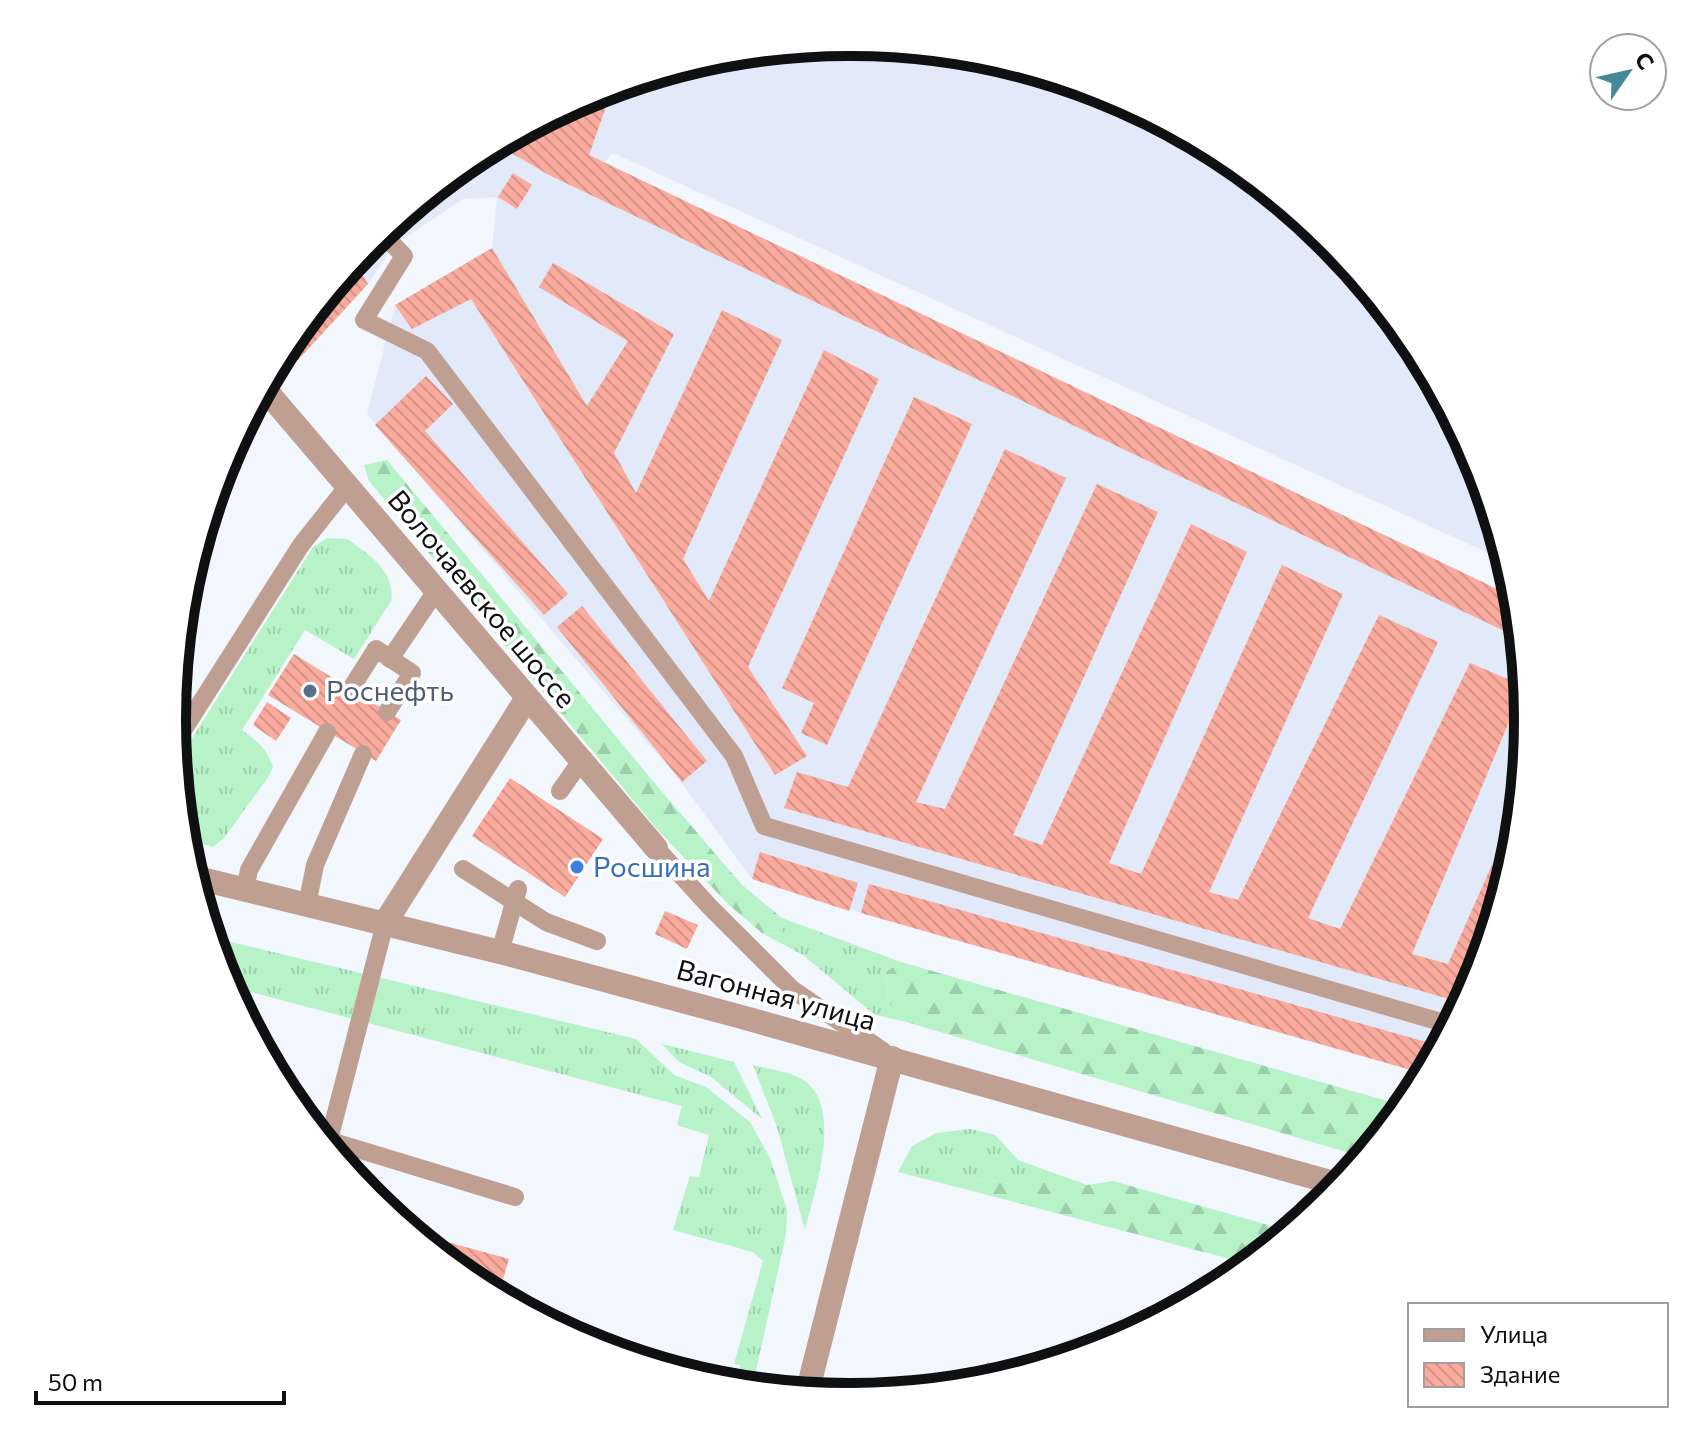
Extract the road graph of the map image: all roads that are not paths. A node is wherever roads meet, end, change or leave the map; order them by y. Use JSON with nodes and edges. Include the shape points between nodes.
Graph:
{"nodes":[{"id":1,"x":390,"y":242,"type":"edge"},
{"id":2,"x":271,"y":396,"type":"edge"},
{"id":3,"x":347,"y":487,"type":"junction"},
{"id":4,"x":436,"y":591,"type":"junction"},
{"id":5,"x":390,"y":659,"type":"junction"},
{"id":6,"x":350,"y":690,"type":"dead end"},
{"id":7,"x":527,"y":698,"type":"junction"},
{"id":8,"x":387,"y":712,"type":"dead end"},
{"id":9,"x":186,"y":725,"type":"edge"},
{"id":10,"x":327,"y":732,"type":"dead end"},
{"id":11,"x":363,"y":754,"type":"dead end"},
{"id":12,"x":581,"y":761,"type":"junction"},
{"id":13,"x":560,"y":791,"type":"dead end"},
{"id":14,"x":656,"y":848,"type":"joint"},
{"id":15,"x":463,"y":869,"type":"dead end"},
{"id":16,"x":206,"y":880,"type":"edge"},
{"id":17,"x":245,"y":889,"type":"junction"},
{"id":18,"x":516,"y":895,"type":"junction"},
{"id":19,"x":307,"y":905,"type":"junction"},
{"id":20,"x":383,"y":932,"type":"junction"},
{"id":21,"x":597,"y":941,"type":"dead end"},
{"id":22,"x":500,"y":952,"type":"junction"},
{"id":23,"x":1440,"y":1022,"type":"edge"},
{"id":24,"x":892,"y":1058,"type":"junction"},
{"id":25,"x":328,"y":1128,"type":"edge"},
{"id":26,"x":340,"y":1144,"type":"edge"},
{"id":27,"x":1327,"y":1181,"type":"edge"},
{"id":28,"x":515,"y":1197,"type":"dead end"},
{"id":29,"x":810,"y":1382,"type":"edge"}],
"edges":[{"from":1,"to":23,"type":"lane","via":[[404,256],[364,320],[427,351],[734,756],[764,826]]},
{"from":2,"to":3,"type":"street","name":"Волочаевское шоссе"},
{"from":3,"to":4,"type":"street","name":"Волочаевское шоссе"},
{"from":3,"to":9,"type":"lane","via":[[301,545]]},
{"from":4,"to":5,"type":"lane"},
{"from":4,"to":7,"type":"street","name":"Волочаевское шоссе"},
{"from":5,"to":6,"type":"lane","via":[[376,649]]},
{"from":5,"to":8,"type":"lane","via":[[412,673]]},
{"from":7,"to":12,"type":"street","name":"Волочаевское шоссе"},
{"from":7,"to":20,"type":"street"},
{"from":10,"to":17,"type":"lane","via":[[249,870]]},
{"from":11,"to":19,"type":"lane","via":[[315,865]]},
{"from":12,"to":13,"type":"lane"},
{"from":12,"to":14,"type":"street","name":"Волочаевское шоссе"},
{"from":14,"to":24,"type":"lane","via":[[793,990]]},
{"from":15,"to":18,"type":"lane"},
{"from":16,"to":17,"type":"street","name":"Вагонная улица"},
{"from":17,"to":19,"type":"street","name":"Вагонная улица"},
{"from":18,"to":21,"type":"lane","via":[[546,922]]},
{"from":18,"to":22,"type":"lane"},
{"from":19,"to":20,"type":"street","name":"Вагонная улица"},
{"from":20,"to":22,"type":"street","name":"Вагонная улица"},
{"from":20,"to":25,"type":"lane"},
{"from":22,"to":24,"type":"street","name":"Вагонная улица"},
{"from":24,"to":27,"type":"street","name":"Вагонная улица"},
{"from":24,"to":29,"type":"street"},
{"from":26,"to":28,"type":"lane"}]}
